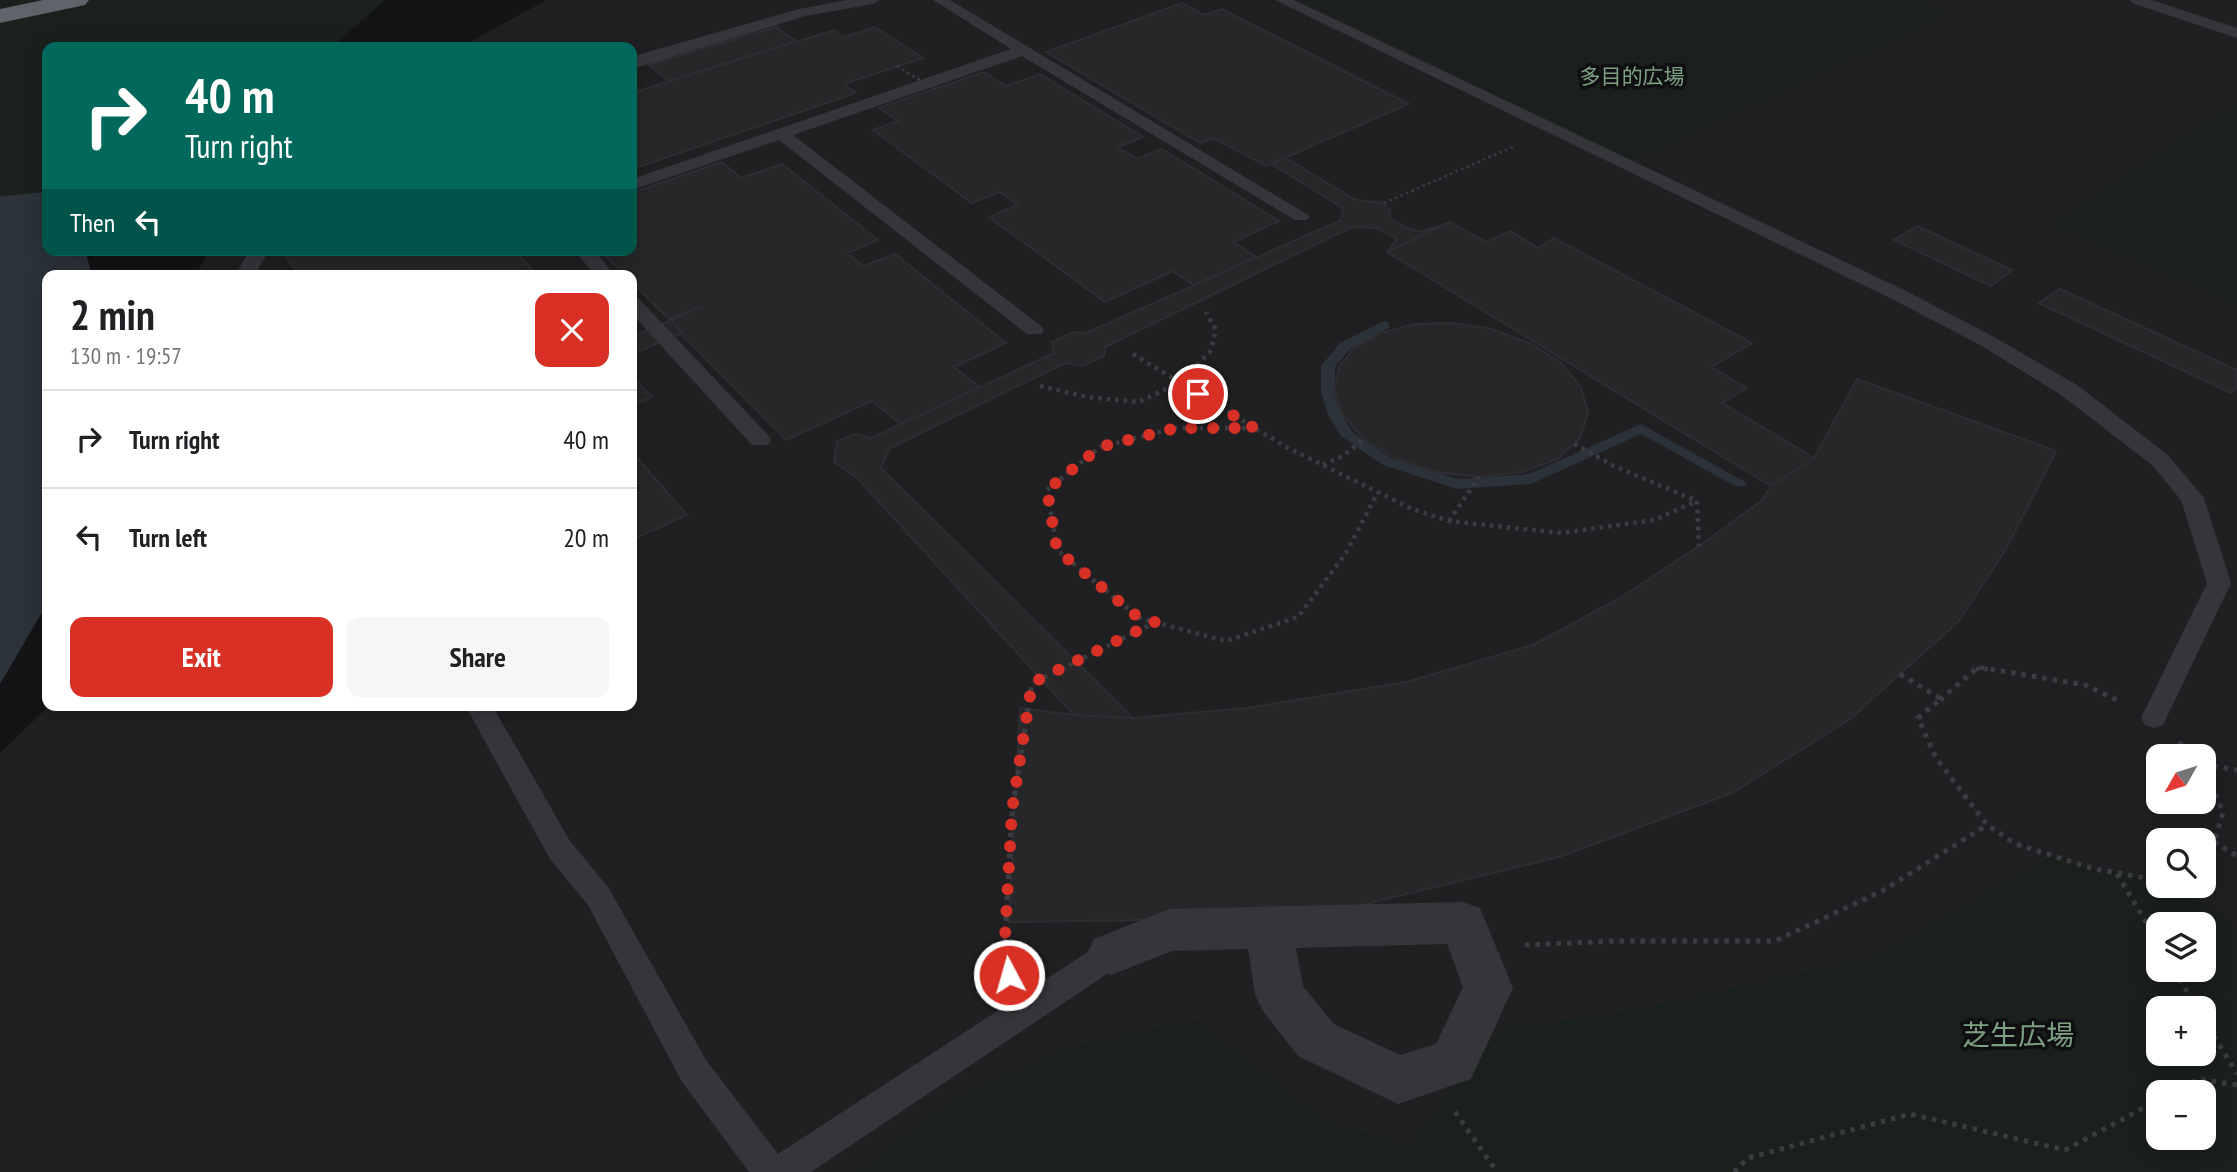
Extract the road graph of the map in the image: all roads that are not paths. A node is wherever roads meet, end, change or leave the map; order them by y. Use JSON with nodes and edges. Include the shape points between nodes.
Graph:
{"nodes":[{"id":1,"x":27,"y":0,"type":"edge"},
{"id":2,"x":77,"y":0,"type":"edge"},
{"id":3,"x":873,"y":0,"type":"edge"},
{"id":4,"x":940,"y":0,"type":"edge"},
{"id":5,"x":1282,"y":0,"type":"edge"},
{"id":6,"x":2137,"y":0,"type":"edge"},
{"id":7,"x":0,"y":6,"type":"edge"},
{"id":8,"x":0,"y":16,"type":"edge"},
{"id":9,"x":2237,"y":33,"type":"edge"},
{"id":10,"x":1023,"y":50,"type":"junction"},
{"id":11,"x":637,"y":62,"type":"edge"},
{"id":12,"x":781,"y":134,"type":"junction"},
{"id":13,"x":639,"y":186,"type":"edge"},
{"id":14,"x":1301,"y":216,"type":"dead end"},
{"id":15,"x":589,"y":256,"type":"edge"},
{"id":16,"x":601,"y":270,"type":"edge"},
{"id":17,"x":637,"y":308,"type":"edge"},
{"id":18,"x":1034,"y":330,"type":"dead end"},
{"id":19,"x":760,"y":440,"type":"dead end"},
{"id":20,"x":481,"y":711,"type":"edge"},
{"id":21,"x":2154,"y":718,"type":"road end"},
{"id":22,"x":1268,"y":927,"type":"junction"},
{"id":23,"x":1111,"y":954,"type":"joint"},
{"id":24,"x":770,"y":1172,"type":"edge"},
{"id":25,"x":781,"y":1172,"type":"edge"}],
"edges":[{"from":1,"to":7,"type":"highway"},
{"from":2,"to":8,"type":"highway"},
{"from":3,"to":11,"type":"lane","via":[[804,12]]},
{"from":4,"to":10,"type":"lane"},
{"from":5,"to":21,"type":"lane","via":[[1989,342],[2069,390],[2160,460],[2192,498],[2219,583]]},
{"from":6,"to":9,"type":"lane"},
{"from":10,"to":12,"type":"lane"},
{"from":10,"to":14,"type":"lane"},
{"from":12,"to":13,"type":"lane"},
{"from":12,"to":18,"type":"lane"},
{"from":15,"to":16,"type":"lane"},
{"from":17,"to":19,"type":"lane"},
{"from":20,"to":24,"type":"lane","via":[[560,850],[598,896],[694,1071]]},
{"from":22,"to":22,"type":"street","via":[[1280,995],[1316,1040],[1398,1080],[1453,1062],[1488,988],[1463,923]]},
{"from":22,"to":23,"type":"street","via":[[1169,930]]},
{"from":23,"to":25,"type":"lane"}]}
